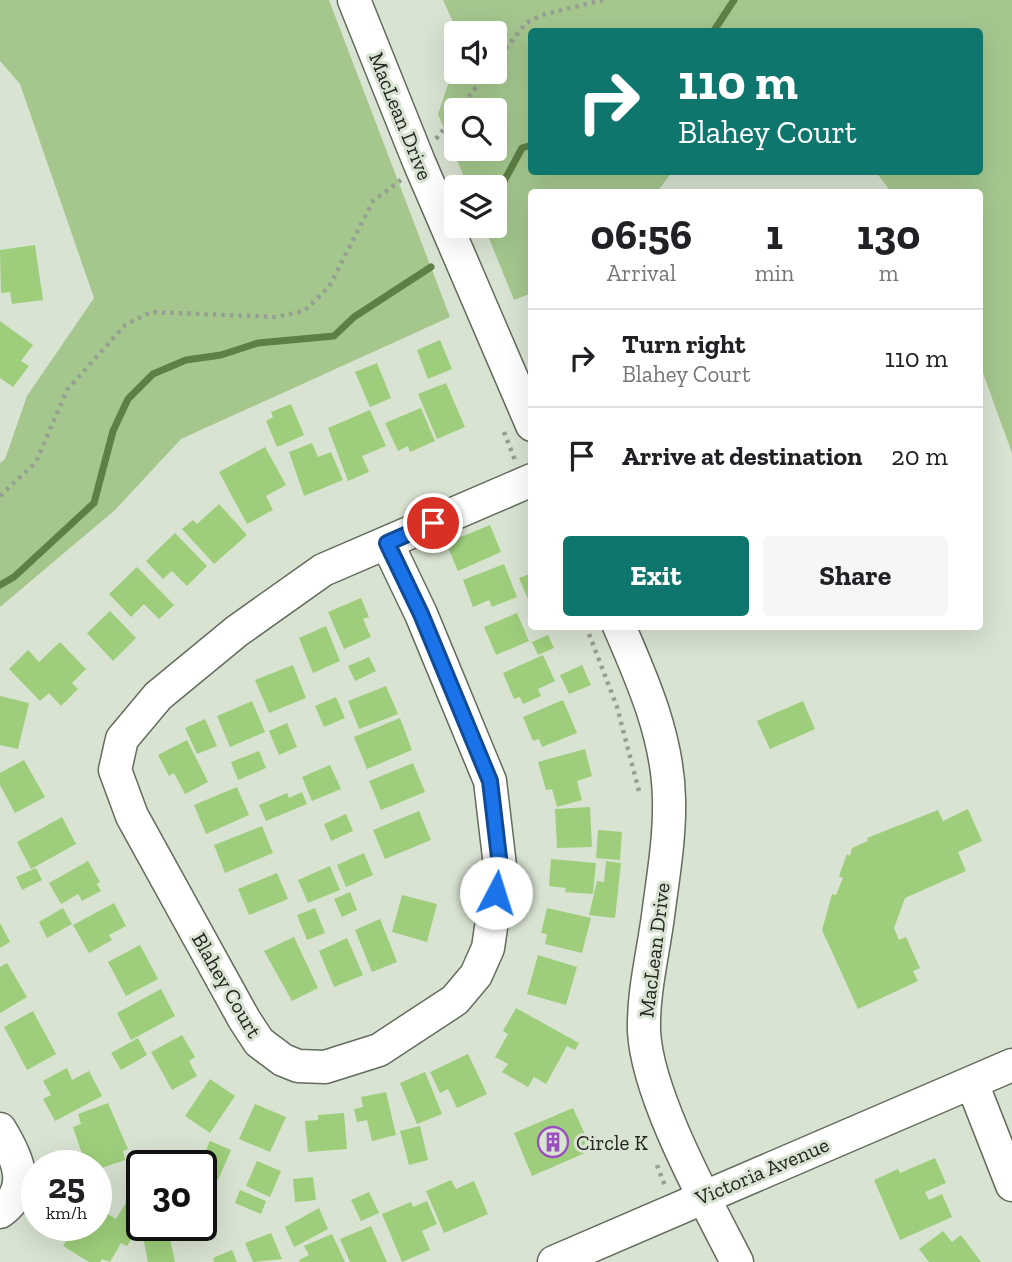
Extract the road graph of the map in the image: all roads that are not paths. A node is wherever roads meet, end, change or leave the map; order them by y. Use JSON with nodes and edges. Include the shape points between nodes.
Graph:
{"nodes":[{"id":1,"x":354,"y":0,"type":"edge"},
{"id":2,"x":528,"y":416,"type":"edge"},
{"id":3,"x":528,"y":482,"type":"edge"},
{"id":4,"x":387,"y":543,"type":"junction"},
{"id":5,"x":622,"y":630,"type":"edge"},
{"id":6,"x":1012,"y":1065,"type":"edge"},
{"id":7,"x":972,"y":1083,"type":"junction"},
{"id":8,"x":0,"y":1129,"type":"edge"},
{"id":9,"x":1012,"y":1185,"type":"edge"},
{"id":10,"x":703,"y":1195,"type":"junction"},
{"id":11,"x":0,"y":1212,"type":"edge"},
{"id":12,"x":554,"y":1262,"type":"edge"},
{"id":13,"x":737,"y":1262,"type":"edge"}],
"edges":[{"from":1,"to":2,"type":"street","name":"MacLean Drive"},
{"from":3,"to":4,"type":"street","name":"Blahey Court"},
{"from":4,"to":4,"type":"street","name":"Blahey Court","via":[[323,570],[237,631],[159,696],[122,739],[115,770],[132,816],[244,1019],[259,1042],[298,1066],[326,1067],[379,1050],[455,1000],[488,948],[500,866],[490,781]]},
{"from":5,"to":10,"type":"street","name":"MacLean Drive","via":[[660,736],[669,799],[644,1034],[652,1076]]},
{"from":6,"to":7,"type":"street","name":"Victoria Avenue"},
{"from":7,"to":9,"type":"street"},
{"from":7,"to":10,"type":"street","name":"Victoria Avenue"},
{"from":8,"to":11,"type":"street","via":[[17,1158],[21,1176],[16,1193]]},
{"from":10,"to":12,"type":"street","name":"Victoria Avenue"},
{"from":10,"to":13,"type":"street","name":"MacLean Drive"}]}
